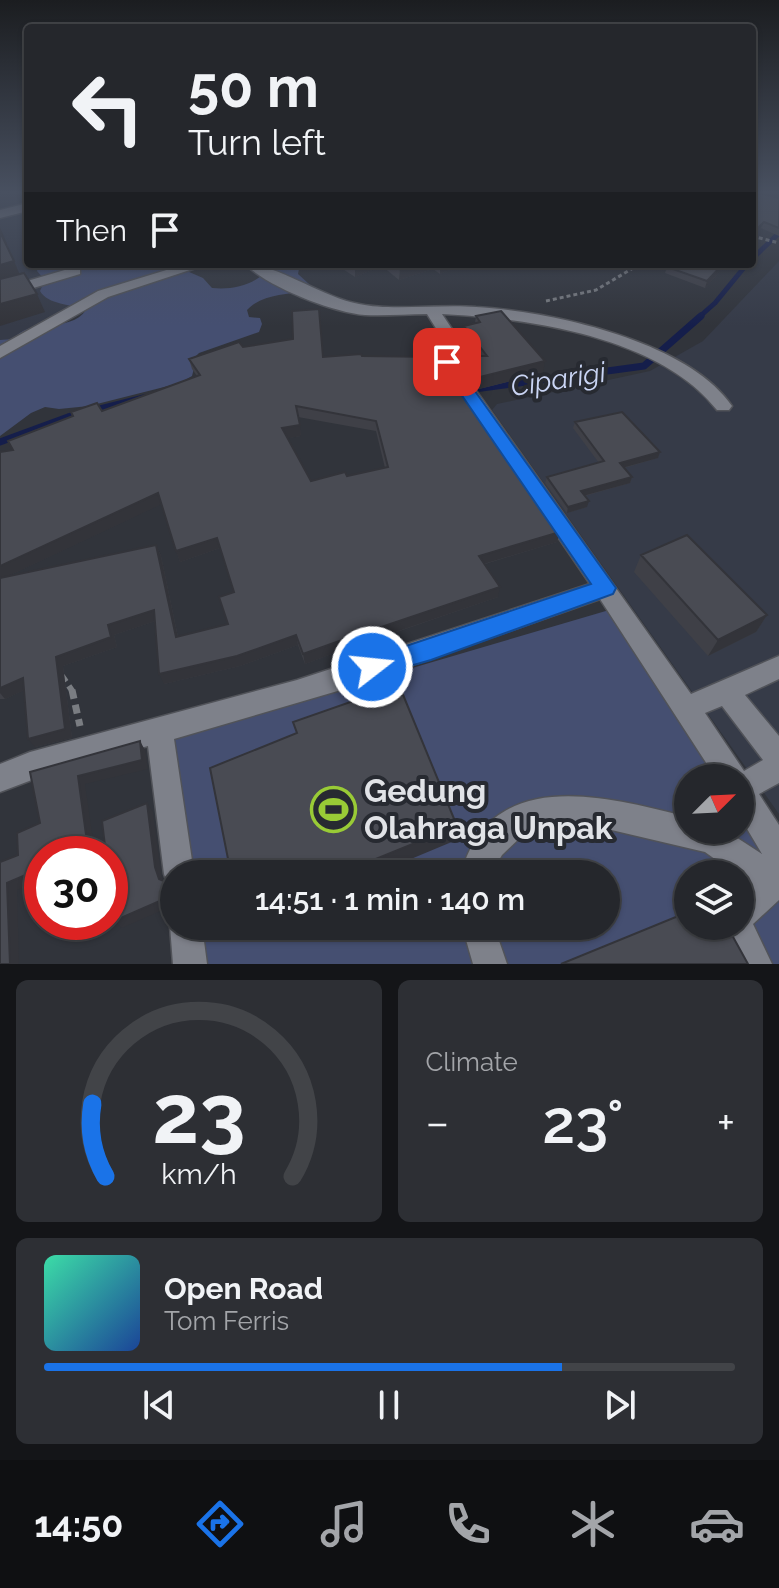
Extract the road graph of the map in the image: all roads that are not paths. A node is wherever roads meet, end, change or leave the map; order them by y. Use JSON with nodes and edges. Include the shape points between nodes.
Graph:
{"nodes":[{"id":1,"x":73,"y":268,"type":"edge"},
{"id":2,"x":188,"y":268,"type":"edge"},
{"id":3,"x":259,"y":268,"type":"edge"},
{"id":4,"x":279,"y":268,"type":"edge"},
{"id":5,"x":0,"y":294,"type":"edge"},
{"id":6,"x":103,"y":294,"type":"junction"},
{"id":7,"x":342,"y":297,"type":"dead end"},
{"id":8,"x":432,"y":310,"type":"junction"},
{"id":9,"x":448,"y":335,"type":"dead end"},
{"id":10,"x":0,"y":353,"type":"edge"},
{"id":11,"x":447,"y":362,"type":"edge"},
{"id":12,"x":723,"y":406,"type":"dead end"},
{"id":13,"x":605,"y":588,"type":"junction"},
{"id":14,"x":779,"y":667,"type":"edge"},
{"id":15,"x":726,"y":691,"type":"junction"},
{"id":16,"x":688,"y":708,"type":"junction"},
{"id":17,"x":159,"y":728,"type":"junction"},
{"id":18,"x":779,"y":758,"type":"edge"},
{"id":19,"x":724,"y":764,"type":"edge"},
{"id":20,"x":779,"y":767,"type":"edge"},
{"id":21,"x":0,"y":778,"type":"edge"},
{"id":22,"x":754,"y":781,"type":"edge"},
{"id":23,"x":754,"y":821,"type":"edge"},
{"id":24,"x":177,"y":860,"type":"edge"},
{"id":25,"x":483,"y":860,"type":"edge"},
{"id":26,"x":777,"y":873,"type":"edge"},
{"id":27,"x":754,"y":898,"type":"edge"},
{"id":28,"x":187,"y":940,"type":"edge"},
{"id":29,"x":482,"y":940,"type":"edge"},
{"id":30,"x":744,"y":940,"type":"edge"},
{"id":31,"x":190,"y":964,"type":"edge"},
{"id":32,"x":490,"y":964,"type":"edge"},
{"id":33,"x":755,"y":964,"type":"edge"}],
"edges":[{"from":1,"to":5,"type":"street"},
{"from":1,"to":6,"type":"street"},
{"from":2,"to":6,"type":"street"},
{"from":3,"to":8,"type":"street","via":[[306,293],[346,306]]},
{"from":4,"to":7,"type":"street","via":[[315,290]]},
{"from":6,"to":10,"type":"street"},
{"from":8,"to":9,"type":"street"},
{"from":8,"to":12,"type":"street","via":[[485,310],[604,335],[708,387]]},
{"from":11,"to":13,"type":"street"},
{"from":13,"to":16,"type":"street"},
{"from":13,"to":17,"type":"street","via":[[250,707]]},
{"from":14,"to":15,"type":"street"},
{"from":15,"to":16,"type":"street"},
{"from":15,"to":18,"type":"street"},
{"from":16,"to":19,"type":"street"},
{"from":17,"to":21,"type":"street"},
{"from":17,"to":24,"type":"street"},
{"from":20,"to":22,"type":"street"},
{"from":23,"to":26,"type":"street"},
{"from":25,"to":26,"type":"street","via":[[511,824],[533,812],[583,809],[702,836]]},
{"from":26,"to":27,"type":"street"},
{"from":28,"to":31,"type":"street"},
{"from":29,"to":32,"type":"street"},
{"from":30,"to":33,"type":"street"}]}
